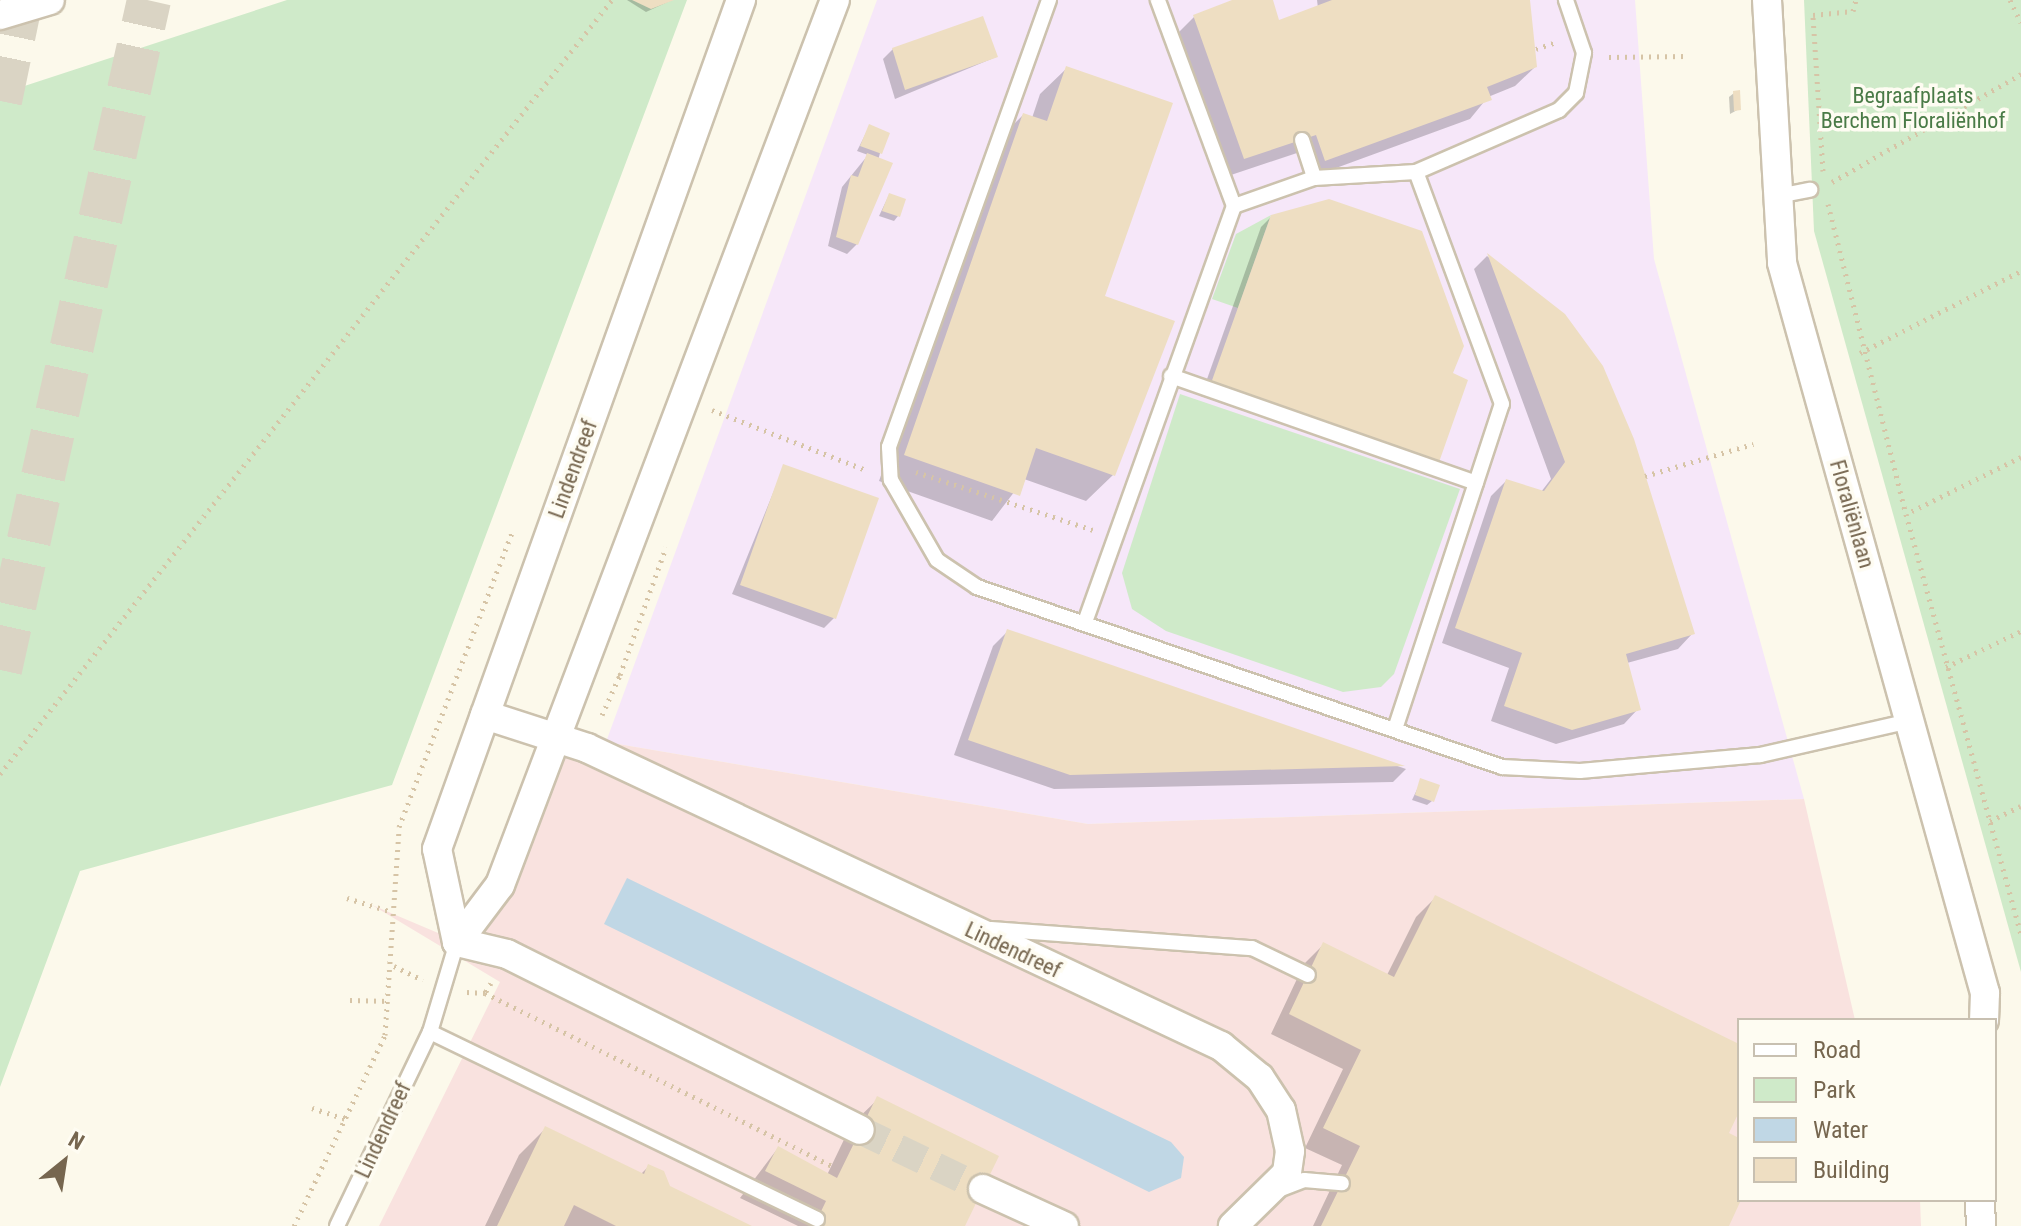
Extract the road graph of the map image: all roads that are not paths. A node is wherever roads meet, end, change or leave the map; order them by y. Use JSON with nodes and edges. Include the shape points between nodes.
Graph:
{"nodes":[{"id":1,"x":50,"y":0,"type":"edge"},
{"id":2,"x":741,"y":0,"type":"edge"},
{"id":3,"x":835,"y":0,"type":"edge"},
{"id":4,"x":1049,"y":0,"type":"edge"},
{"id":5,"x":1158,"y":0,"type":"edge"},
{"id":6,"x":1566,"y":0,"type":"edge"},
{"id":7,"x":1767,"y":0,"type":"edge"},
{"id":8,"x":0,"y":15,"type":"edge"},
{"id":9,"x":1302,"y":140,"type":"dead end"},
{"id":10,"x":1416,"y":172,"type":"junction"},
{"id":11,"x":1314,"y":178,"type":"junction"},
{"id":12,"x":1817,"y":189,"type":"road end"},
{"id":13,"x":1778,"y":196,"type":"junction"},
{"id":14,"x":1234,"y":206,"type":"junction"},
{"id":15,"x":1171,"y":376,"type":"junction"},
{"id":16,"x":1476,"y":483,"type":"junction"},
{"id":17,"x":1085,"y":622,"type":"junction"},
{"id":18,"x":485,"y":715,"type":"junction"},
{"id":19,"x":1910,"y":721,"type":"junction"},
{"id":20,"x":1395,"y":729,"type":"junction"},
{"id":21,"x":553,"y":741,"type":"junction"},
{"id":22,"x":963,"y":927,"type":"junction"},
{"id":23,"x":457,"y":942,"type":"junction"},
{"id":24,"x":1308,"y":975,"type":"dead end"},
{"id":25,"x":1984,"y":1018,"type":"edge"},
{"id":26,"x":430,"y":1032,"type":"junction"},
{"id":27,"x":860,"y":1130,"type":"tunnel mouth"},
{"id":28,"x":1342,"y":1183,"type":"dead end"},
{"id":29,"x":983,"y":1189,"type":"tunnel mouth"},
{"id":30,"x":1265,"y":1193,"type":"junction"},
{"id":31,"x":1980,"y":1202,"type":"edge"},
{"id":32,"x":817,"y":1219,"type":"dead end"},
{"id":33,"x":337,"y":1226,"type":"edge"},
{"id":34,"x":1064,"y":1226,"type":"edge"},
{"id":35,"x":1233,"y":1226,"type":"edge"},
{"id":36,"x":1981,"y":1226,"type":"edge"}],
"edges":[{"from":1,"to":8,"type":"street"},
{"from":2,"to":18,"type":"street","name":"Lindendreef"},
{"from":3,"to":21,"type":"street","name":"Lindendreef","via":[[688,401]]},
{"from":4,"to":17,"type":"lane","via":[[894,425],[891,480],[923,544],[954,575]]},
{"from":5,"to":14,"type":"lane"},
{"from":6,"to":10,"type":"lane","via":[[1584,53],[1576,93],[1559,110]]},
{"from":7,"to":13,"type":"street","name":"Floraliënlaan"},
{"from":9,"to":11,"type":"lane"},
{"from":10,"to":11,"type":"lane"},
{"from":10,"to":16,"type":"lane","via":[[1502,404]]},
{"from":11,"to":14,"type":"lane"},
{"from":12,"to":13,"type":"lane"},
{"from":13,"to":19,"type":"street","name":"Floraliënlaan","via":[[1782,263]]},
{"from":14,"to":15,"type":"lane"},
{"from":15,"to":16,"type":"lane"},
{"from":15,"to":17,"type":"lane"},
{"from":16,"to":20,"type":"lane"},
{"from":17,"to":20,"type":"lane"},
{"from":18,"to":21,"type":"street"},
{"from":18,"to":23,"type":"street","name":"Lindendreef","via":[[437,849]]},
{"from":19,"to":20,"type":"lane","via":[[1760,755],[1580,771],[1502,767]]},
{"from":19,"to":25,"type":"street","name":"Floraliënlaan","via":[[1985,993]]},
{"from":21,"to":22,"type":"street","name":"Lindendreef","via":[[587,748]]},
{"from":21,"to":23,"type":"street","name":"Lindendreef","via":[[500,885]]},
{"from":22,"to":24,"type":"lane","via":[[1252,948]]},
{"from":22,"to":30,"type":"street","name":"Lindendreef","via":[[1221,1046],[1260,1078],[1281,1110],[1290,1151],[1287,1173]]},
{"from":23,"to":26,"type":"lane","name":"Lindendreef"},
{"from":23,"to":27,"type":"street","via":[[507,954]]},
{"from":26,"to":32,"type":"lane"},
{"from":26,"to":33,"type":"lane","name":"Lindendreef"},
{"from":28,"to":30,"type":"lane","via":[[1304,1180]]},
{"from":29,"to":34,"type":"street"},
{"from":30,"to":35,"type":"street","name":"Lindendreef"},
{"from":31,"to":36,"type":"street"}]}
